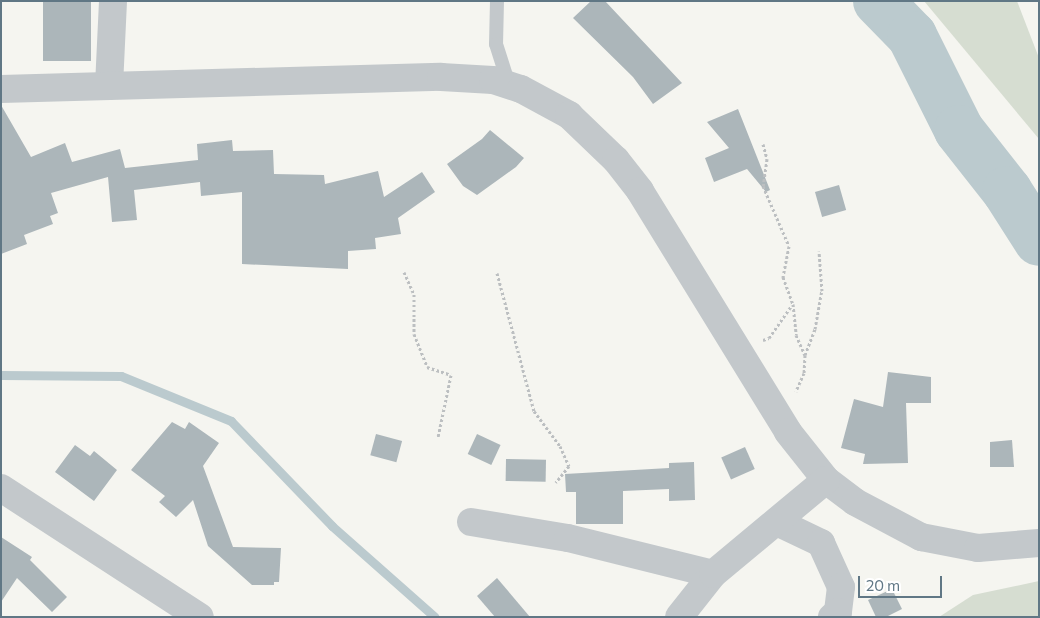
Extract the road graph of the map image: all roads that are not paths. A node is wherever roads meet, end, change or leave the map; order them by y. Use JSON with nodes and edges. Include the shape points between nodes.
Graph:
{"nodes":[{"id":1,"x":113,"y":1,"type":"edge"},
{"id":2,"x":497,"y":1,"type":"edge"},
{"id":3,"x":509,"y":85,"type":"junction"},
{"id":4,"x":109,"y":86,"type":"junction"},
{"id":5,"x":1,"y":89,"type":"edge"},
{"id":6,"x":826,"y":480,"type":"junction"},
{"id":7,"x":1,"y":488,"type":"edge"},
{"id":8,"x":471,"y":522,"type":"dead end"},
{"id":9,"x":777,"y":522,"type":"junction"},
{"id":10,"x":1039,"y":543,"type":"edge"},
{"id":11,"x":713,"y":574,"type":"junction"},
{"id":12,"x":200,"y":617,"type":"edge"},
{"id":13,"x":680,"y":617,"type":"edge"},
{"id":14,"x":832,"y":617,"type":"edge"}],
"edges":[{"from":1,"to":4,"type":"street"},
{"from":2,"to":3,"type":"lane","via":[[496,44]]},
{"from":3,"to":4,"type":"street","via":[[492,80],[440,77]]},
{"from":3,"to":6,"type":"street","via":[[569,115],[616,160],[640,192],[783,424]]},
{"from":4,"to":5,"type":"street"},
{"from":6,"to":9,"type":"street"},
{"from":6,"to":10,"type":"street","via":[[855,502],[921,537],[978,548]]},
{"from":7,"to":12,"type":"street"},
{"from":8,"to":11,"type":"street","via":[[568,538]]},
{"from":9,"to":11,"type":"street"},
{"from":9,"to":14,"type":"street","via":[[821,543],[841,587],[838,612]]},
{"from":11,"to":13,"type":"street"}]}
